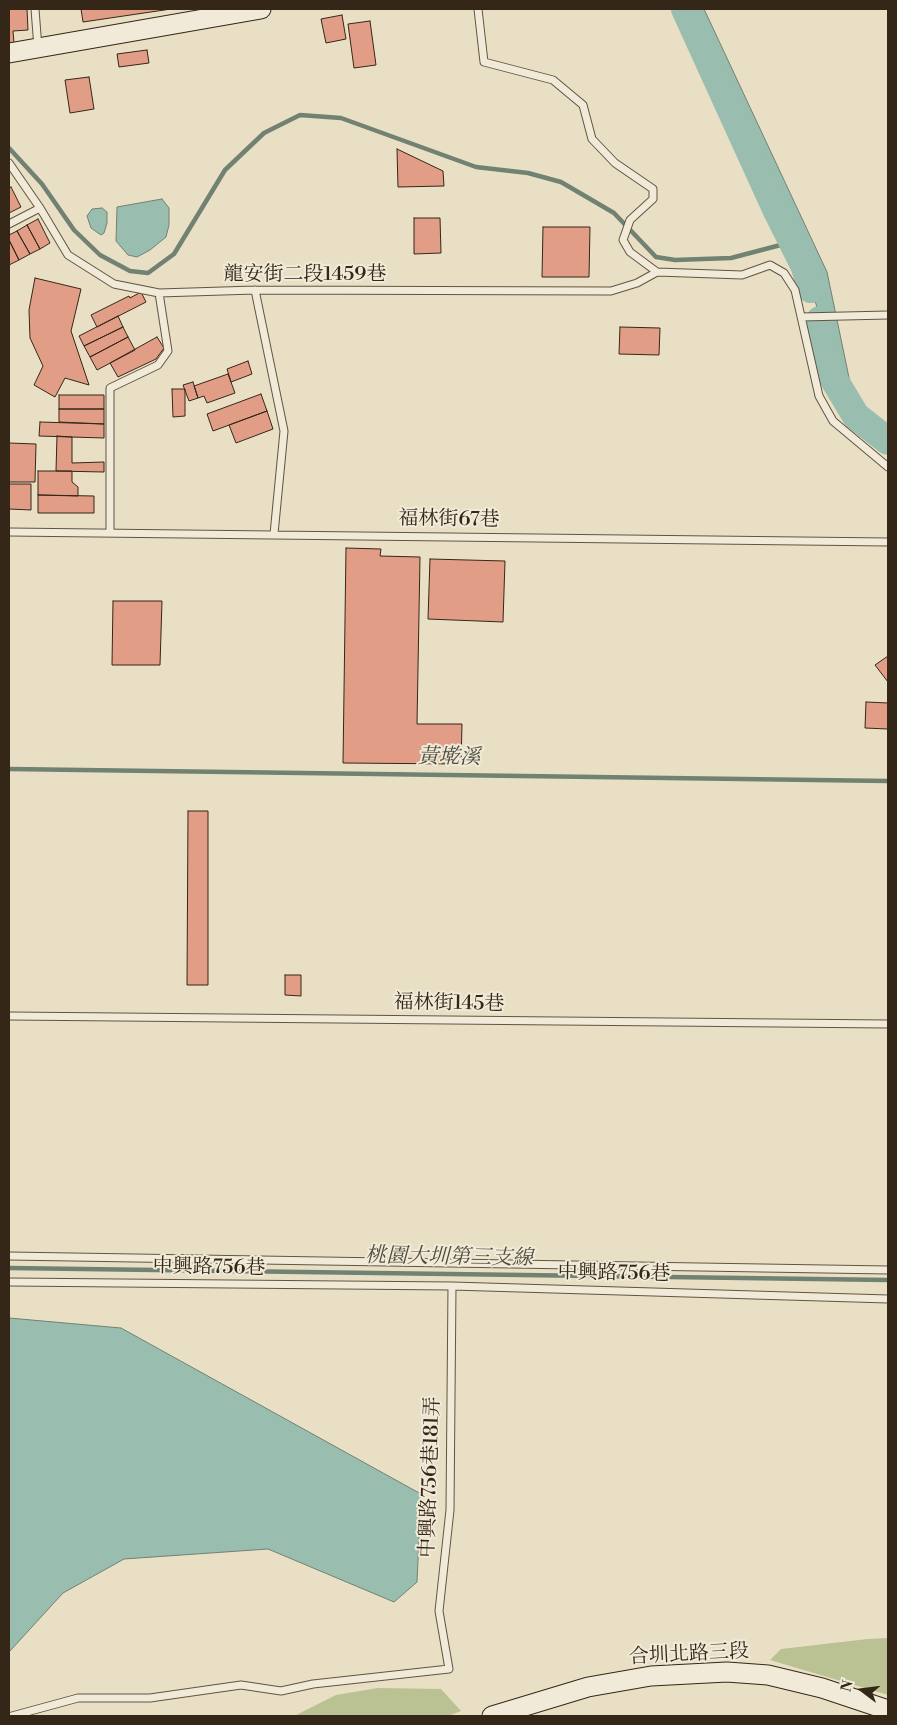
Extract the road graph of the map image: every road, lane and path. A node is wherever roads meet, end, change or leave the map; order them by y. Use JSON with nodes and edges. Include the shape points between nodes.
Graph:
{"nodes":[{"id":1,"x":35,"y":9,"type":"edge"},
{"id":2,"x":261,"y":9,"type":"edge"},
{"id":3,"x":478,"y":9,"type":"edge"},
{"id":4,"x":38,"y":48,"type":"junction"},
{"id":5,"x":9,"y":53,"type":"edge"},
{"id":6,"x":9,"y":163,"type":"edge"},
{"id":7,"x":40,"y":208,"type":"junction"},
{"id":8,"x":9,"y":224,"type":"edge"},
{"id":9,"x":657,"y":272,"type":"junction"},
{"id":10,"x":255,"y":290,"type":"junction"},
{"id":11,"x":159,"y":293,"type":"junction"},
{"id":12,"x":888,"y":315,"type":"edge"},
{"id":13,"x":801,"y":317,"type":"junction"},
{"id":14,"x":888,"y":467,"type":"edge"},
{"id":15,"x":9,"y":532,"type":"edge"},
{"id":16,"x":110,"y":532,"type":"junction"},
{"id":17,"x":274,"y":534,"type":"junction"},
{"id":18,"x":888,"y":542,"type":"edge"},
{"id":19,"x":9,"y":1016,"type":"edge"},
{"id":20,"x":888,"y":1024,"type":"edge"},
{"id":21,"x":9,"y":1256,"type":"edge"},
{"id":22,"x":888,"y":1270,"type":"edge"},
{"id":23,"x":9,"y":1282,"type":"edge"},
{"id":24,"x":452,"y":1286,"type":"junction"},
{"id":25,"x":888,"y":1298,"type":"edge"},
{"id":26,"x":888,"y":1710,"type":"edge"},
{"id":27,"x":12,"y":1716,"type":"edge"},
{"id":28,"x":492,"y":1716,"type":"edge"}],
"edges":[{"from":1,"to":4,"type":"lane"},
{"from":2,"to":4,"type":"street"},
{"from":3,"to":9,"type":"lane","via":[[484,62],[553,80],[583,105],[592,139],[615,163],[653,189],[653,199],[630,220],[623,240],[630,252]]},
{"from":4,"to":5,"type":"street"},
{"from":6,"to":7,"type":"lane","name":"龍安街二段1459巷"},
{"from":7,"to":8,"type":"lane"},
{"from":7,"to":11,"type":"lane","name":"龍安街二段1459巷","via":[[68,255],[114,284]]},
{"from":9,"to":10,"type":"lane","name":"龍安街二段1459巷","via":[[637,283],[611,291]]},
{"from":9,"to":13,"type":"lane","via":[[742,275],[770,265],[784,273],[795,290]]},
{"from":10,"to":11,"type":"lane","name":"龍安街二段1459巷"},
{"from":10,"to":17,"type":"lane","via":[[284,431]]},
{"from":11,"to":16,"type":"lane","via":[[168,351],[158,365],[110,388]]},
{"from":12,"to":13,"type":"lane"},
{"from":13,"to":14,"type":"lane","via":[[819,396],[833,421]]},
{"from":15,"to":16,"type":"lane","name":"福林街67巷"},
{"from":16,"to":17,"type":"lane","name":"福林街67巷"},
{"from":17,"to":18,"type":"lane","name":"福林街67巷"},
{"from":19,"to":20,"type":"lane","name":"福林街145巷"},
{"from":21,"to":22,"type":"lane"},
{"from":23,"to":24,"type":"lane","name":"中興路756巷"},
{"from":24,"to":25,"type":"lane","name":"中興路756巷"},
{"from":24,"to":27,"type":"lane","name":"中興路756巷181弄","via":[[450,1510],[439,1611],[449,1669],[313,1684],[280,1691],[241,1685],[150,1698],[78,1698]]},
{"from":26,"to":28,"type":"street","name":"合圳北路三段","via":[[768,1674],[727,1672],[651,1676],[588,1687]]}]}
